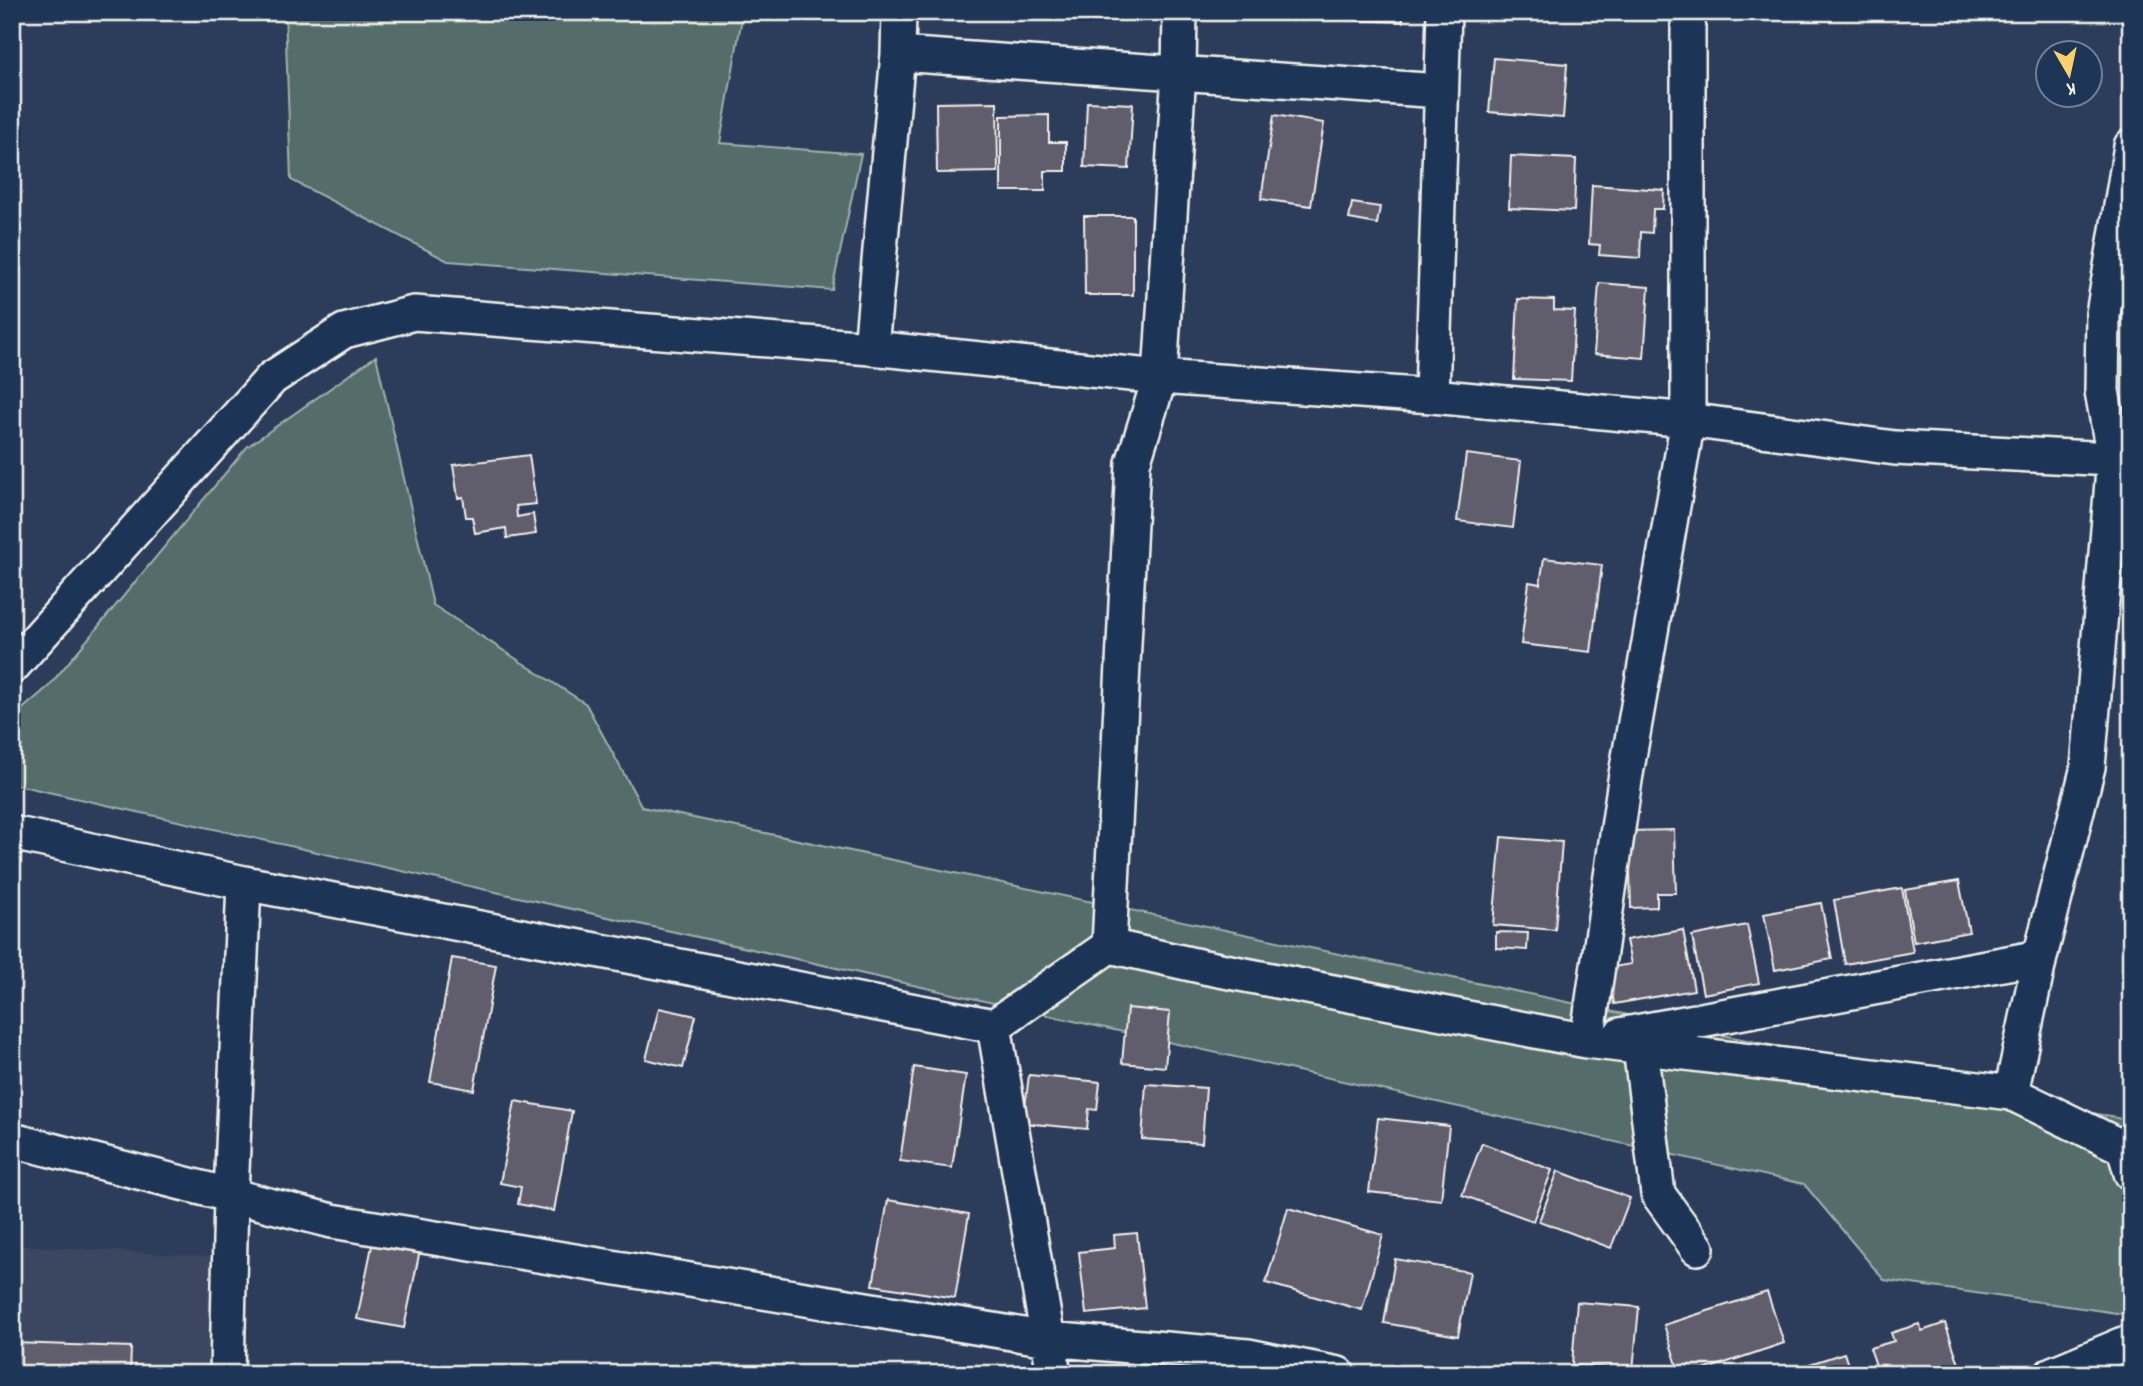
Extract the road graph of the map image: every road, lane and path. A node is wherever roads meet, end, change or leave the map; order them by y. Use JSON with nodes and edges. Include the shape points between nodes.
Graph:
{"nodes":[{"id":1,"x":899,"y":12,"type":"edge"},
{"id":2,"x":1180,"y":12,"type":"edge"},
{"id":3,"x":1444,"y":12,"type":"edge"},
{"id":4,"x":1688,"y":12,"type":"edge"},
{"id":5,"x":898,"y":54,"type":"junction"},
{"id":6,"x":1179,"y":72,"type":"junction"},
{"id":7,"x":1441,"y":91,"type":"junction"},
{"id":8,"x":2131,"y":146,"type":"edge"},
{"id":9,"x":871,"y":348,"type":"junction"},
{"id":10,"x":1160,"y":377,"type":"junction"},
{"id":11,"x":1432,"y":396,"type":"junction"},
{"id":12,"x":1688,"y":420,"type":"junction"},
{"id":13,"x":2122,"y":459,"type":"edge"},
{"id":14,"x":12,"y":667,"type":"edge"},
{"id":15,"x":12,"y":833,"type":"edge"},
{"id":16,"x":244,"y":883,"type":"junction"},
{"id":17,"x":1109,"y":946,"type":"junction"},
{"id":18,"x":2040,"y":957,"type":"junction"},
{"id":19,"x":994,"y":1027,"type":"junction"},
{"id":20,"x":1587,"y":1041,"type":"junction"},
{"id":21,"x":1640,"y":1047,"type":"junction"},
{"id":22,"x":2011,"y":1093,"type":"junction"},
{"id":23,"x":12,"y":1140,"type":"edge"},
{"id":24,"x":2131,"y":1173,"type":"edge"},
{"id":25,"x":231,"y":1195,"type":"junction"},
{"id":26,"x":1697,"y":1248,"type":"dead end"},
{"id":27,"x":1048,"y":1339,"type":"junction"},
{"id":28,"x":2131,"y":1341,"type":"edge"},
{"id":29,"x":228,"y":1374,"type":"edge"},
{"id":30,"x":1054,"y":1374,"type":"edge"},
{"id":31,"x":1338,"y":1374,"type":"edge"},
{"id":32,"x":2052,"y":1374,"type":"edge"}],
"edges":[{"from":1,"to":5,"type":"street"},
{"from":2,"to":6,"type":"street"},
{"from":3,"to":7,"type":"street"},
{"from":4,"to":12,"type":"street"},
{"from":5,"to":6,"type":"street"},
{"from":5,"to":9,"type":"street"},
{"from":6,"to":7,"type":"street"},
{"from":6,"to":10,"type":"street"},
{"from":7,"to":11,"type":"street"},
{"from":8,"to":13,"type":"street","via":[[2102,314],[2102,391]]},
{"from":9,"to":10,"type":"street"},
{"from":9,"to":14,"type":"street","via":[[414,313],[344,331],[272,378]]},
{"from":10,"to":11,"type":"street"},
{"from":10,"to":17,"type":"street","via":[[1133,463]]},
{"from":11,"to":12,"type":"street"},
{"from":12,"to":13,"type":"street","via":[[1895,449]]},
{"from":12,"to":20,"type":"street","via":[[1625,780]]},
{"from":13,"to":18,"type":"street","via":[[2088,767]]},
{"from":15,"to":16,"type":"street"},
{"from":16,"to":19,"type":"street"},
{"from":16,"to":25,"type":"street"},
{"from":17,"to":19,"type":"street"},
{"from":17,"to":20,"type":"street"},
{"from":18,"to":20,"type":"street"},
{"from":18,"to":22,"type":"street"},
{"from":19,"to":27,"type":"street"},
{"from":20,"to":21,"type":"street"},
{"from":21,"to":22,"type":"street"},
{"from":21,"to":26,"type":"street","via":[[1658,1194]]},
{"from":22,"to":24,"type":"street","via":[[2124,1148]]},
{"from":23,"to":25,"type":"street"},
{"from":25,"to":27,"type":"street","via":[[332,1221]]},
{"from":25,"to":29,"type":"street"},
{"from":27,"to":30,"type":"street"},
{"from":27,"to":31,"type":"street","via":[[1248,1356]]},
{"from":28,"to":32,"type":"street"}]}
